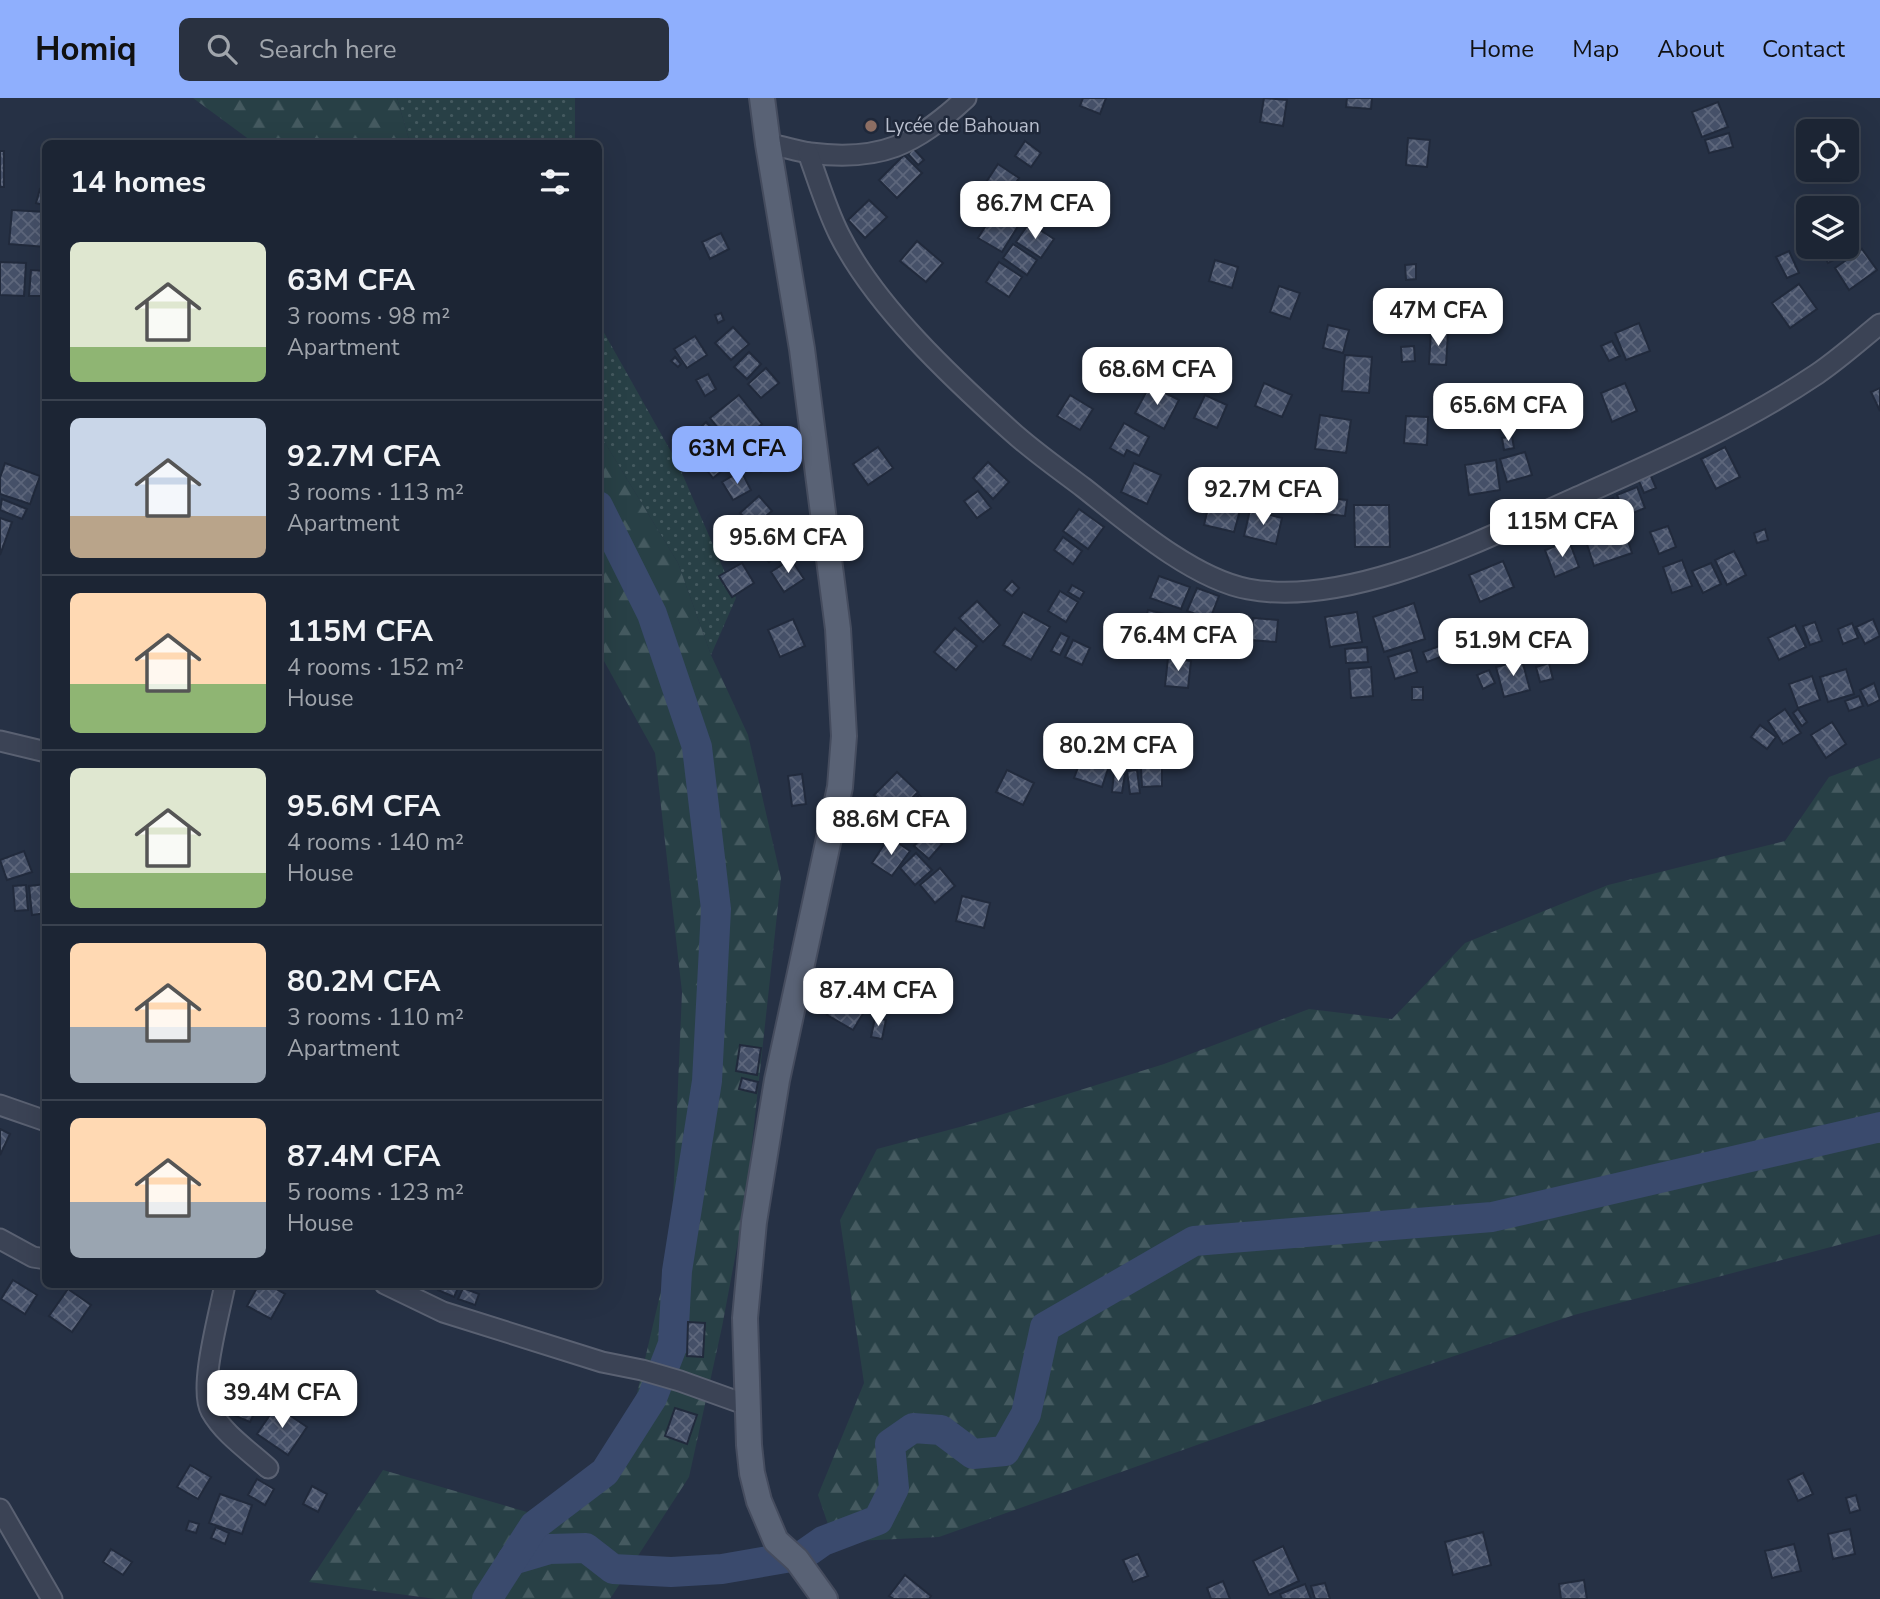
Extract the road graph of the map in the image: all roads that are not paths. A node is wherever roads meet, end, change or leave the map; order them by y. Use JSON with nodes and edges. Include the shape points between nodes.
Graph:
{"nodes":[{"id":1,"x":762,"y":98,"type":"edge"},
{"id":2,"x":966,"y":98,"type":"edge"},
{"id":3,"x":768,"y":144,"type":"junction"},
{"id":4,"x":808,"y":153,"type":"junction"},
{"id":5,"x":1880,"y":324,"type":"edge"},
{"id":6,"x":0,"y":741,"type":"edge"},
{"id":7,"x":42,"y":751,"type":"edge"},
{"id":8,"x":0,"y":1105,"type":"edge"},
{"id":9,"x":42,"y":1120,"type":"edge"},
{"id":10,"x":0,"y":1239,"type":"edge"},
{"id":11,"x":42,"y":1259,"type":"edge"},
{"id":12,"x":225,"y":1288,"type":"edge"},
{"id":13,"x":394,"y":1288,"type":"edge"},
{"id":14,"x":747,"y":1405,"type":"junction"},
{"id":15,"x":268,"y":1468,"type":"dead end"},
{"id":16,"x":0,"y":1509,"type":"edge"},
{"id":17,"x":52,"y":1599,"type":"edge"},
{"id":18,"x":825,"y":1599,"type":"edge"}],
"edges":[{"from":1,"to":3,"type":"main road"},
{"from":2,"to":4,"type":"street","via":[[942,120],[887,151]]},
{"from":3,"to":4,"type":"street"},
{"from":3,"to":14,"type":"main road","via":[[802,349],[838,629],[844,736],[838,800],[777,1080],[754,1222],[746,1318]]},
{"from":4,"to":5,"type":"street","via":[[839,234],[862,272],[909,329],[982,404],[1022,441],[1186,563],[1246,589],[1291,592],[1345,585],[1445,556],[1699,441],[1818,373]]},
{"from":6,"to":7,"type":"street"},
{"from":8,"to":9,"type":"street"},
{"from":10,"to":11,"type":"street"},
{"from":12,"to":15,"type":"street","via":[[205,1385],[209,1408],[223,1428]]},
{"from":13,"to":14,"type":"street","via":[[443,1312]]},
{"from":14,"to":18,"type":"main road","via":[[759,1501],[776,1541],[797,1560]]},
{"from":16,"to":17,"type":"street"}]}
